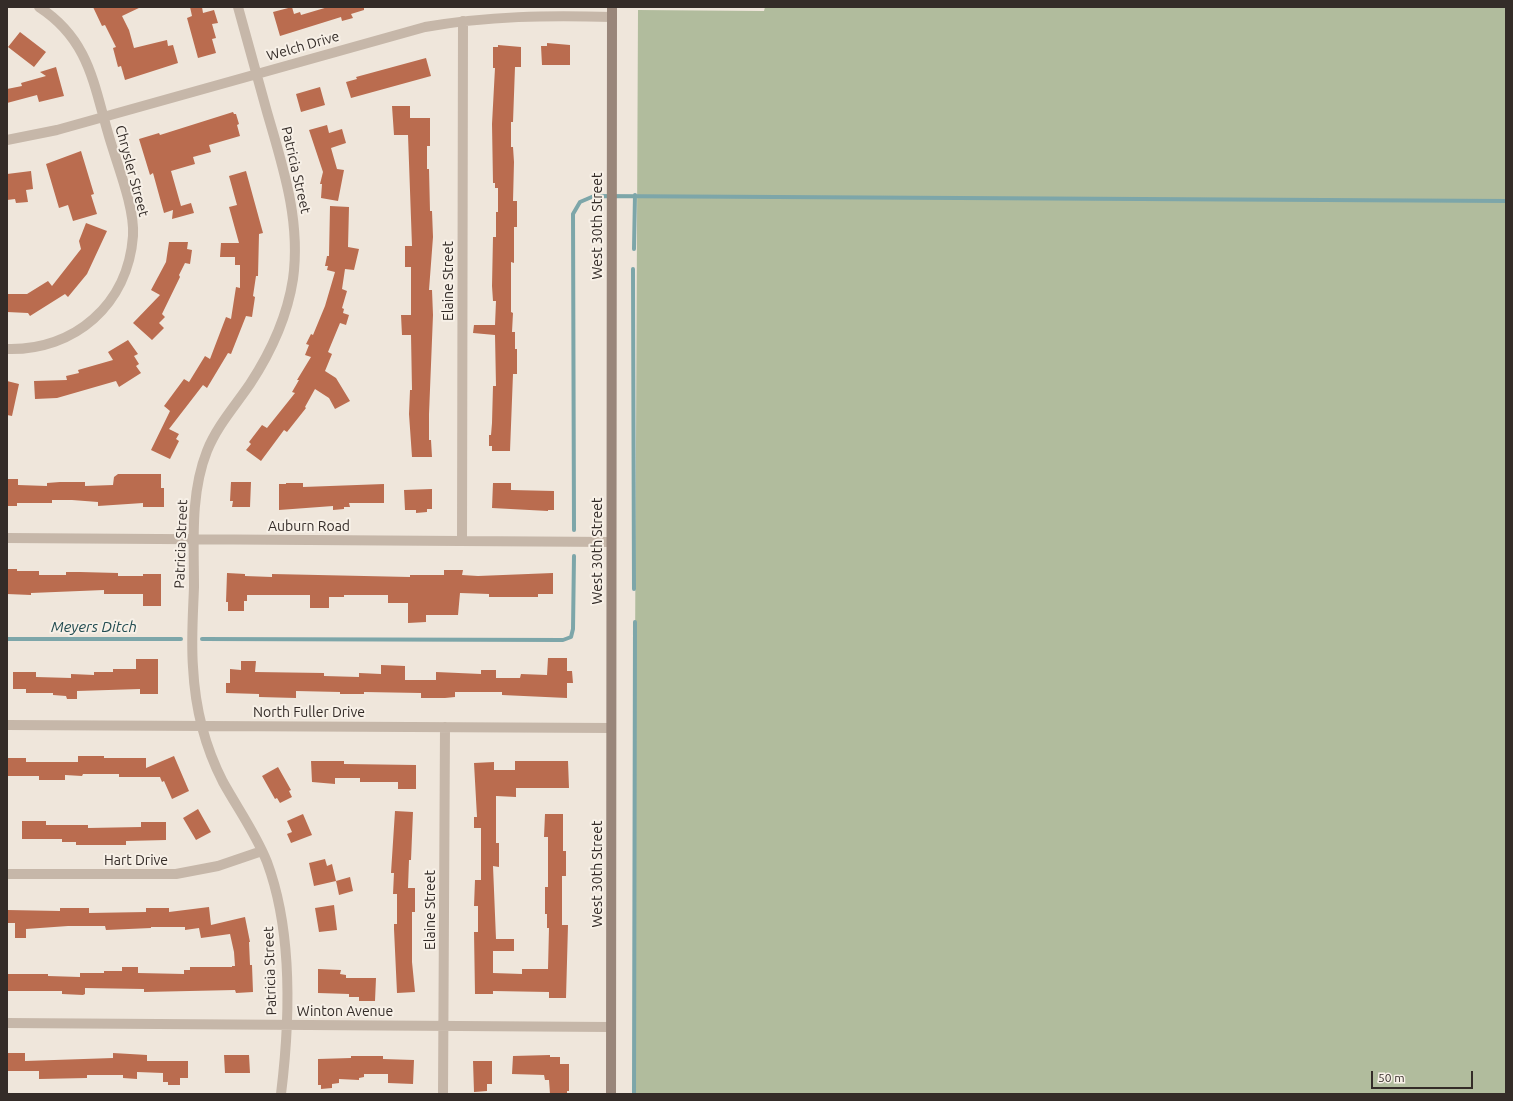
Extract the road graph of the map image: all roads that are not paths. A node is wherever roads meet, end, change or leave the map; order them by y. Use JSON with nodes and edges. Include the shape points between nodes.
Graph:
{"nodes":[{"id":1,"x":39,"y":7,"type":"edge"},
{"id":2,"x":238,"y":7,"type":"edge"},
{"id":3,"x":612,"y":12,"type":"edge"},
{"id":4,"x":463,"y":21,"type":"junction"},
{"id":5,"x":256,"y":74,"type":"junction"},
{"id":6,"x":103,"y":116,"type":"junction"},
{"id":7,"x":7,"y":140,"type":"edge"},
{"id":8,"x":7,"y":348,"type":"edge"},
{"id":9,"x":7,"y":538,"type":"edge"},
{"id":10,"x":194,"y":539,"type":"junction"},
{"id":11,"x":462,"y":541,"type":"junction"},
{"id":12,"x":611,"y":542,"type":"junction"},
{"id":13,"x":7,"y":725,"type":"edge"},
{"id":14,"x":202,"y":725,"type":"junction"},
{"id":15,"x":445,"y":727,"type":"junction"},
{"id":16,"x":611,"y":728,"type":"junction"},
{"id":17,"x":262,"y":851,"type":"junction"},
{"id":18,"x":7,"y":874,"type":"edge"},
{"id":19,"x":7,"y":1023,"type":"edge"},
{"id":20,"x":286,"y":1025,"type":"junction"},
{"id":21,"x":444,"y":1025,"type":"junction"},
{"id":22,"x":610,"y":1027,"type":"junction"},
{"id":23,"x":281,"y":1094,"type":"edge"},
{"id":24,"x":443,"y":1094,"type":"edge"},
{"id":25,"x":611,"y":1094,"type":"edge"}],
"edges":[{"from":1,"to":6,"type":"street","name":"Chrysler Street","via":[[63,26],[78,46],[87,63]]},
{"from":2,"to":5,"type":"street","name":"Patricia Street"},
{"from":3,"to":4,"type":"street","name":"Welch Drive","via":[[526,15]]},
{"from":3,"to":12,"type":"street","name":"West 30th Street"},
{"from":4,"to":5,"type":"street","name":"Welch Drive","via":[[400,33]]},
{"from":4,"to":11,"type":"street","name":"Elaine Street"},
{"from":5,"to":6,"type":"street","name":"Welch Drive"},
{"from":5,"to":10,"type":"street","name":"Patricia Street","via":[[292,208],[295,239],[293,276],[286,313],[272,348],[220,426],[207,451],[195,499]]},
{"from":6,"to":7,"type":"street","name":"Welch Drive","via":[[57,130]]},
{"from":6,"to":8,"type":"street","name":"Chrysler Street","via":[[132,223],[131,248],[123,279],[111,301],[98,315],[72,334],[41,345]]},
{"from":9,"to":10,"type":"street","name":"Auburn Road"},
{"from":10,"to":11,"type":"street","name":"Auburn Road"},
{"from":10,"to":14,"type":"street","name":"Patricia Street","via":[[192,658]]},
{"from":11,"to":12,"type":"street","name":"Auburn Road"},
{"from":12,"to":16,"type":"street","name":"West 30th Street"},
{"from":13,"to":14,"type":"street","name":"North Fuller Drive"},
{"from":14,"to":15,"type":"street","name":"North Fuller Drive"},
{"from":14,"to":17,"type":"street","name":"Patricia Street","via":[[217,769]]},
{"from":15,"to":16,"type":"street","name":"North Fuller Drive"},
{"from":15,"to":21,"type":"street","name":"Elaine Street"},
{"from":16,"to":22,"type":"street","name":"West 30th Street"},
{"from":17,"to":18,"type":"street","name":"Hart Drive","via":[[218,866],[176,874]]},
{"from":17,"to":20,"type":"street","name":"Patricia Street","via":[[275,886],[285,937]]},
{"from":19,"to":20,"type":"street","name":"Winton Avenue"},
{"from":20,"to":21,"type":"street","name":"Winton Avenue"},
{"from":20,"to":23,"type":"street","name":"Patricia Street"},
{"from":21,"to":22,"type":"street","name":"Winton Avenue"},
{"from":21,"to":24,"type":"street","name":"Elaine Street"},
{"from":22,"to":25,"type":"street","name":"West 30th Street"}]}
